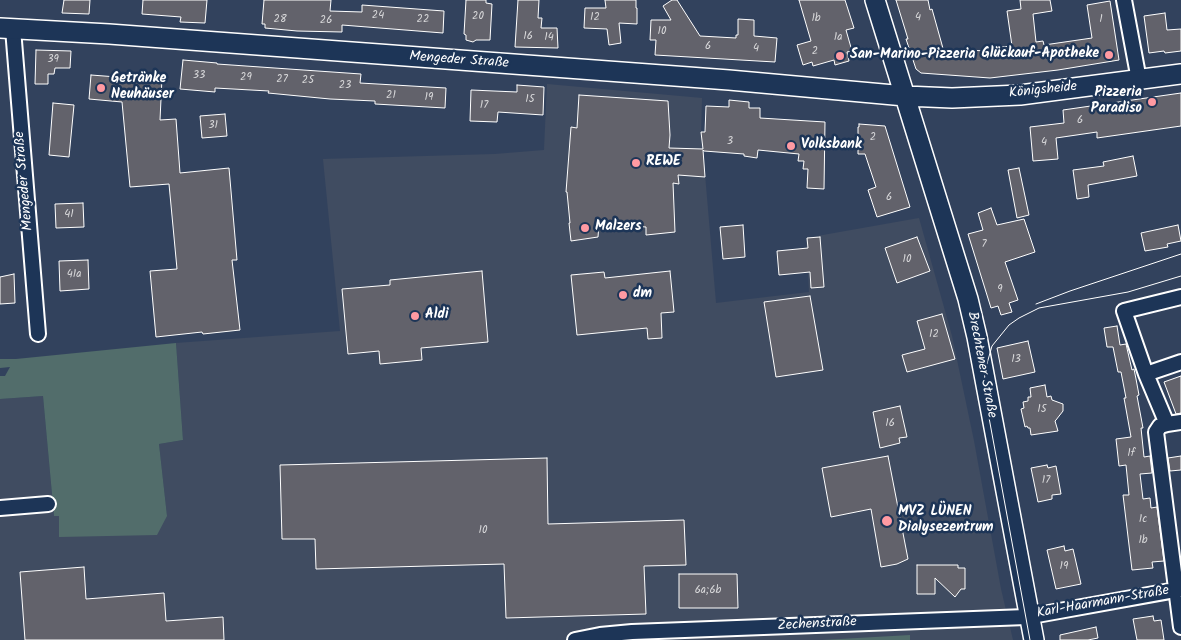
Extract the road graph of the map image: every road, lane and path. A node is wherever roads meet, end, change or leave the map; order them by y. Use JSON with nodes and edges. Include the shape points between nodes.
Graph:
{"nodes":[{"id":1,"x":875,"y":0,"type":"edge"},
{"id":2,"x":1124,"y":0,"type":"edge"},
{"id":3,"x":7,"y":28,"type":"edge"},
{"id":4,"x":1181,"y":74,"type":"edge"},
{"id":5,"x":1139,"y":80,"type":"junction"},
{"id":6,"x":905,"y":96,"type":"junction"},
{"id":7,"x":1181,"y":297,"type":"edge"},
{"id":8,"x":38,"y":334,"type":"dead end"},
{"id":9,"x":1181,"y":362,"type":"edge"},
{"id":10,"x":1146,"y":374,"type":"junction"},
{"id":11,"x":1168,"y":426,"type":"edge"},
{"id":12,"x":48,"y":504,"type":"dead end"},
{"id":13,"x":0,"y":508,"type":"edge"},
{"id":14,"x":1179,"y":590,"type":"edge"},
{"id":15,"x":1029,"y":616,"type":"junction"},
{"id":16,"x":1181,"y":627,"type":"edge"},
{"id":17,"x":575,"y":640,"type":"edge"},
{"id":18,"x":1034,"y":640,"type":"edge"}],
"edges":[{"from":1,"to":6,"type":"main road","name":"Brechtener Straße"},
{"from":2,"to":5,"type":"street"},
{"from":3,"to":6,"type":"main road","name":"Mengeder Straße","via":[[729,80]]},
{"from":3,"to":8,"type":"street","name":"Mengeder Straße"},
{"from":4,"to":5,"type":"main road","name":"Königsheide"},
{"from":5,"to":6,"type":"main road","name":"Königsheide","via":[[1020,95]]},
{"from":6,"to":15,"type":"main road","name":"Brechtener Straße","via":[[975,327]]},
{"from":7,"to":10,"type":"street","name":"Karl-Haarmann-Straße","via":[[1124,311]]},
{"from":9,"to":10,"type":"street"},
{"from":10,"to":11,"type":"street","name":"Karl-Haarmann-Straße"},
{"from":11,"to":14,"type":"street","name":"Karl-Haarmann-Straße"},
{"from":12,"to":13,"type":"street"},
{"from":14,"to":15,"type":"street","name":"Karl-Haarmann-Straße"},
{"from":14,"to":16,"type":"street","name":"Karl-Haarmann-Straße"},
{"from":15,"to":17,"type":"street","name":"Zechenstraße","via":[[632,632]]},
{"from":15,"to":18,"type":"main road","name":"Brechtener Straße"}]}
